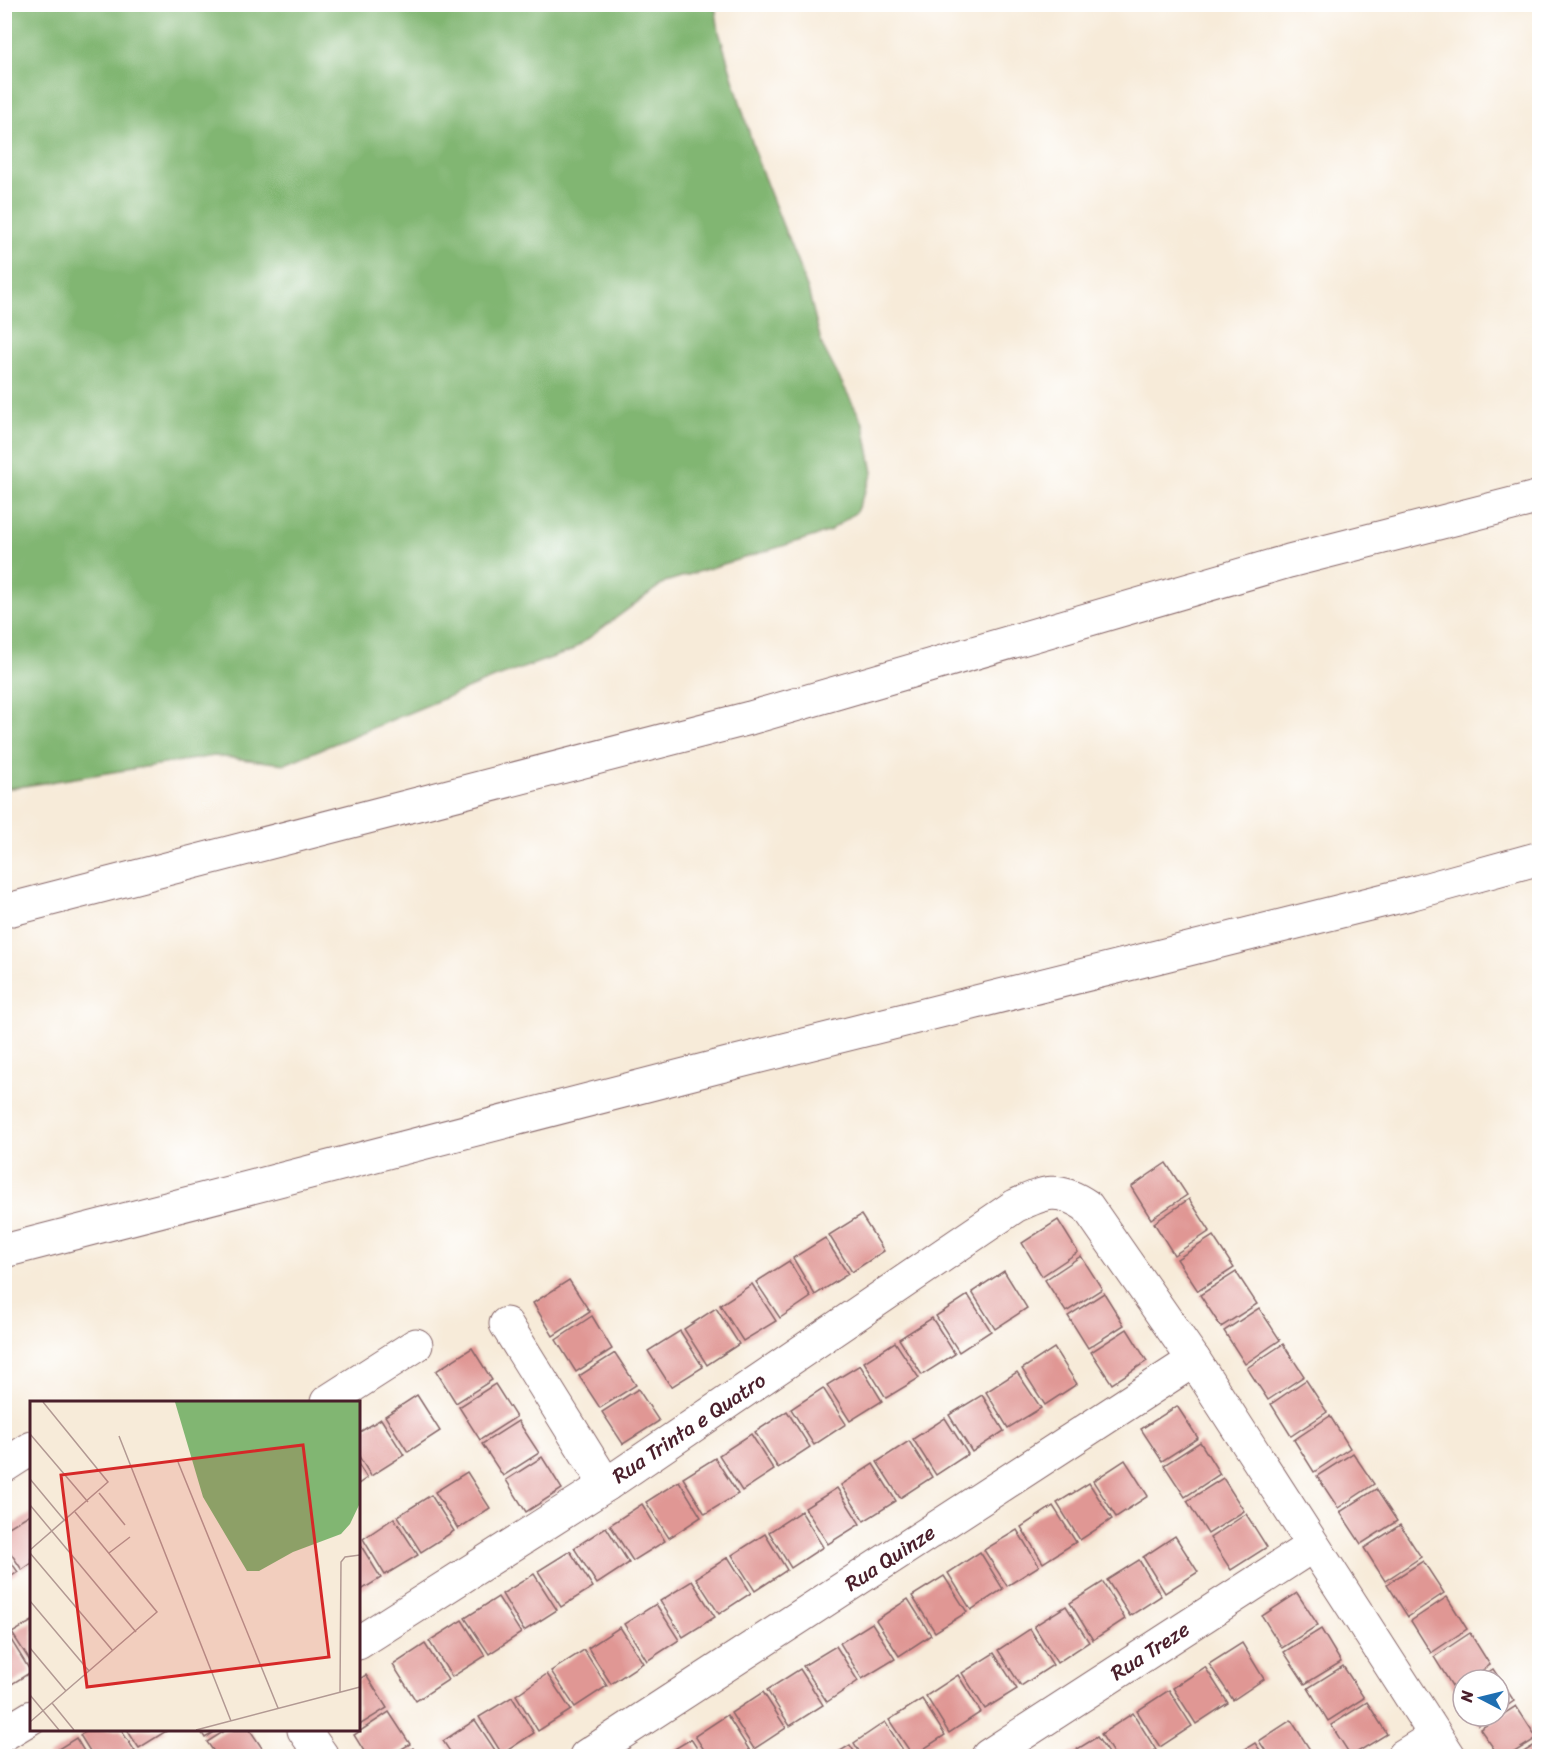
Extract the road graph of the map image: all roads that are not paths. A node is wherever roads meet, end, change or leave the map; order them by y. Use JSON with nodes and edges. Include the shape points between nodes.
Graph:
{"nodes":[{"id":1,"x":1539,"y":497,"type":"edge"},
{"id":2,"x":1539,"y":858,"type":"edge"},
{"id":3,"x":12,"y":909,"type":"dead end"},
{"id":4,"x":4,"y":1251,"type":"edge"},
{"id":5,"x":506,"y":1324,"type":"dead end"},
{"id":6,"x":416,"y":1345,"type":"dead end"},
{"id":7,"x":1194,"y":1360,"type":"junction"},
{"id":8,"x":329,"y":1401,"type":"edge"},
{"id":9,"x":30,"y":1449,"type":"edge"},
{"id":10,"x":4,"y":1466,"type":"edge"},
{"id":11,"x":606,"y":1485,"type":"junction"},
{"id":12,"x":1312,"y":1546,"type":"junction"},
{"id":13,"x":360,"y":1642,"type":"edge"},
{"id":14,"x":30,"y":1718,"type":"edge"},
{"id":15,"x":305,"y":1731,"type":"edge"},
{"id":16,"x":4,"y":1734,"type":"edge"},
{"id":17,"x":1442,"y":1746,"type":"edge"},
{"id":18,"x":322,"y":1756,"type":"edge"},
{"id":19,"x":586,"y":1756,"type":"edge"},
{"id":20,"x":988,"y":1756,"type":"edge"},
{"id":21,"x":1403,"y":1756,"type":"edge"}],
"edges":[{"from":1,"to":3,"type":"street","via":[[1289,561],[750,718]]},
{"from":2,"to":4,"type":"street"},
{"from":5,"to":11,"type":"street"},
{"from":6,"to":8,"type":"street"},
{"from":7,"to":11,"type":"street","name":"Rua Trinta e Quatro","via":[[1087,1206],[1071,1195],[1040,1195],[1015,1206]]},
{"from":7,"to":12,"type":"street","name":"Rua Trinta e Quatro"},
{"from":7,"to":19,"type":"street","name":"Rua Quinze"},
{"from":9,"to":10,"type":"street"},
{"from":11,"to":13,"type":"street","name":"Rua Trinta e Quatro"},
{"from":12,"to":17,"type":"street","name":"Rua Trinta e Quatro"},
{"from":12,"to":20,"type":"street","name":"Rua Treze"},
{"from":14,"to":16,"type":"street"},
{"from":15,"to":18,"type":"street"},
{"from":17,"to":21,"type":"street"}]}
